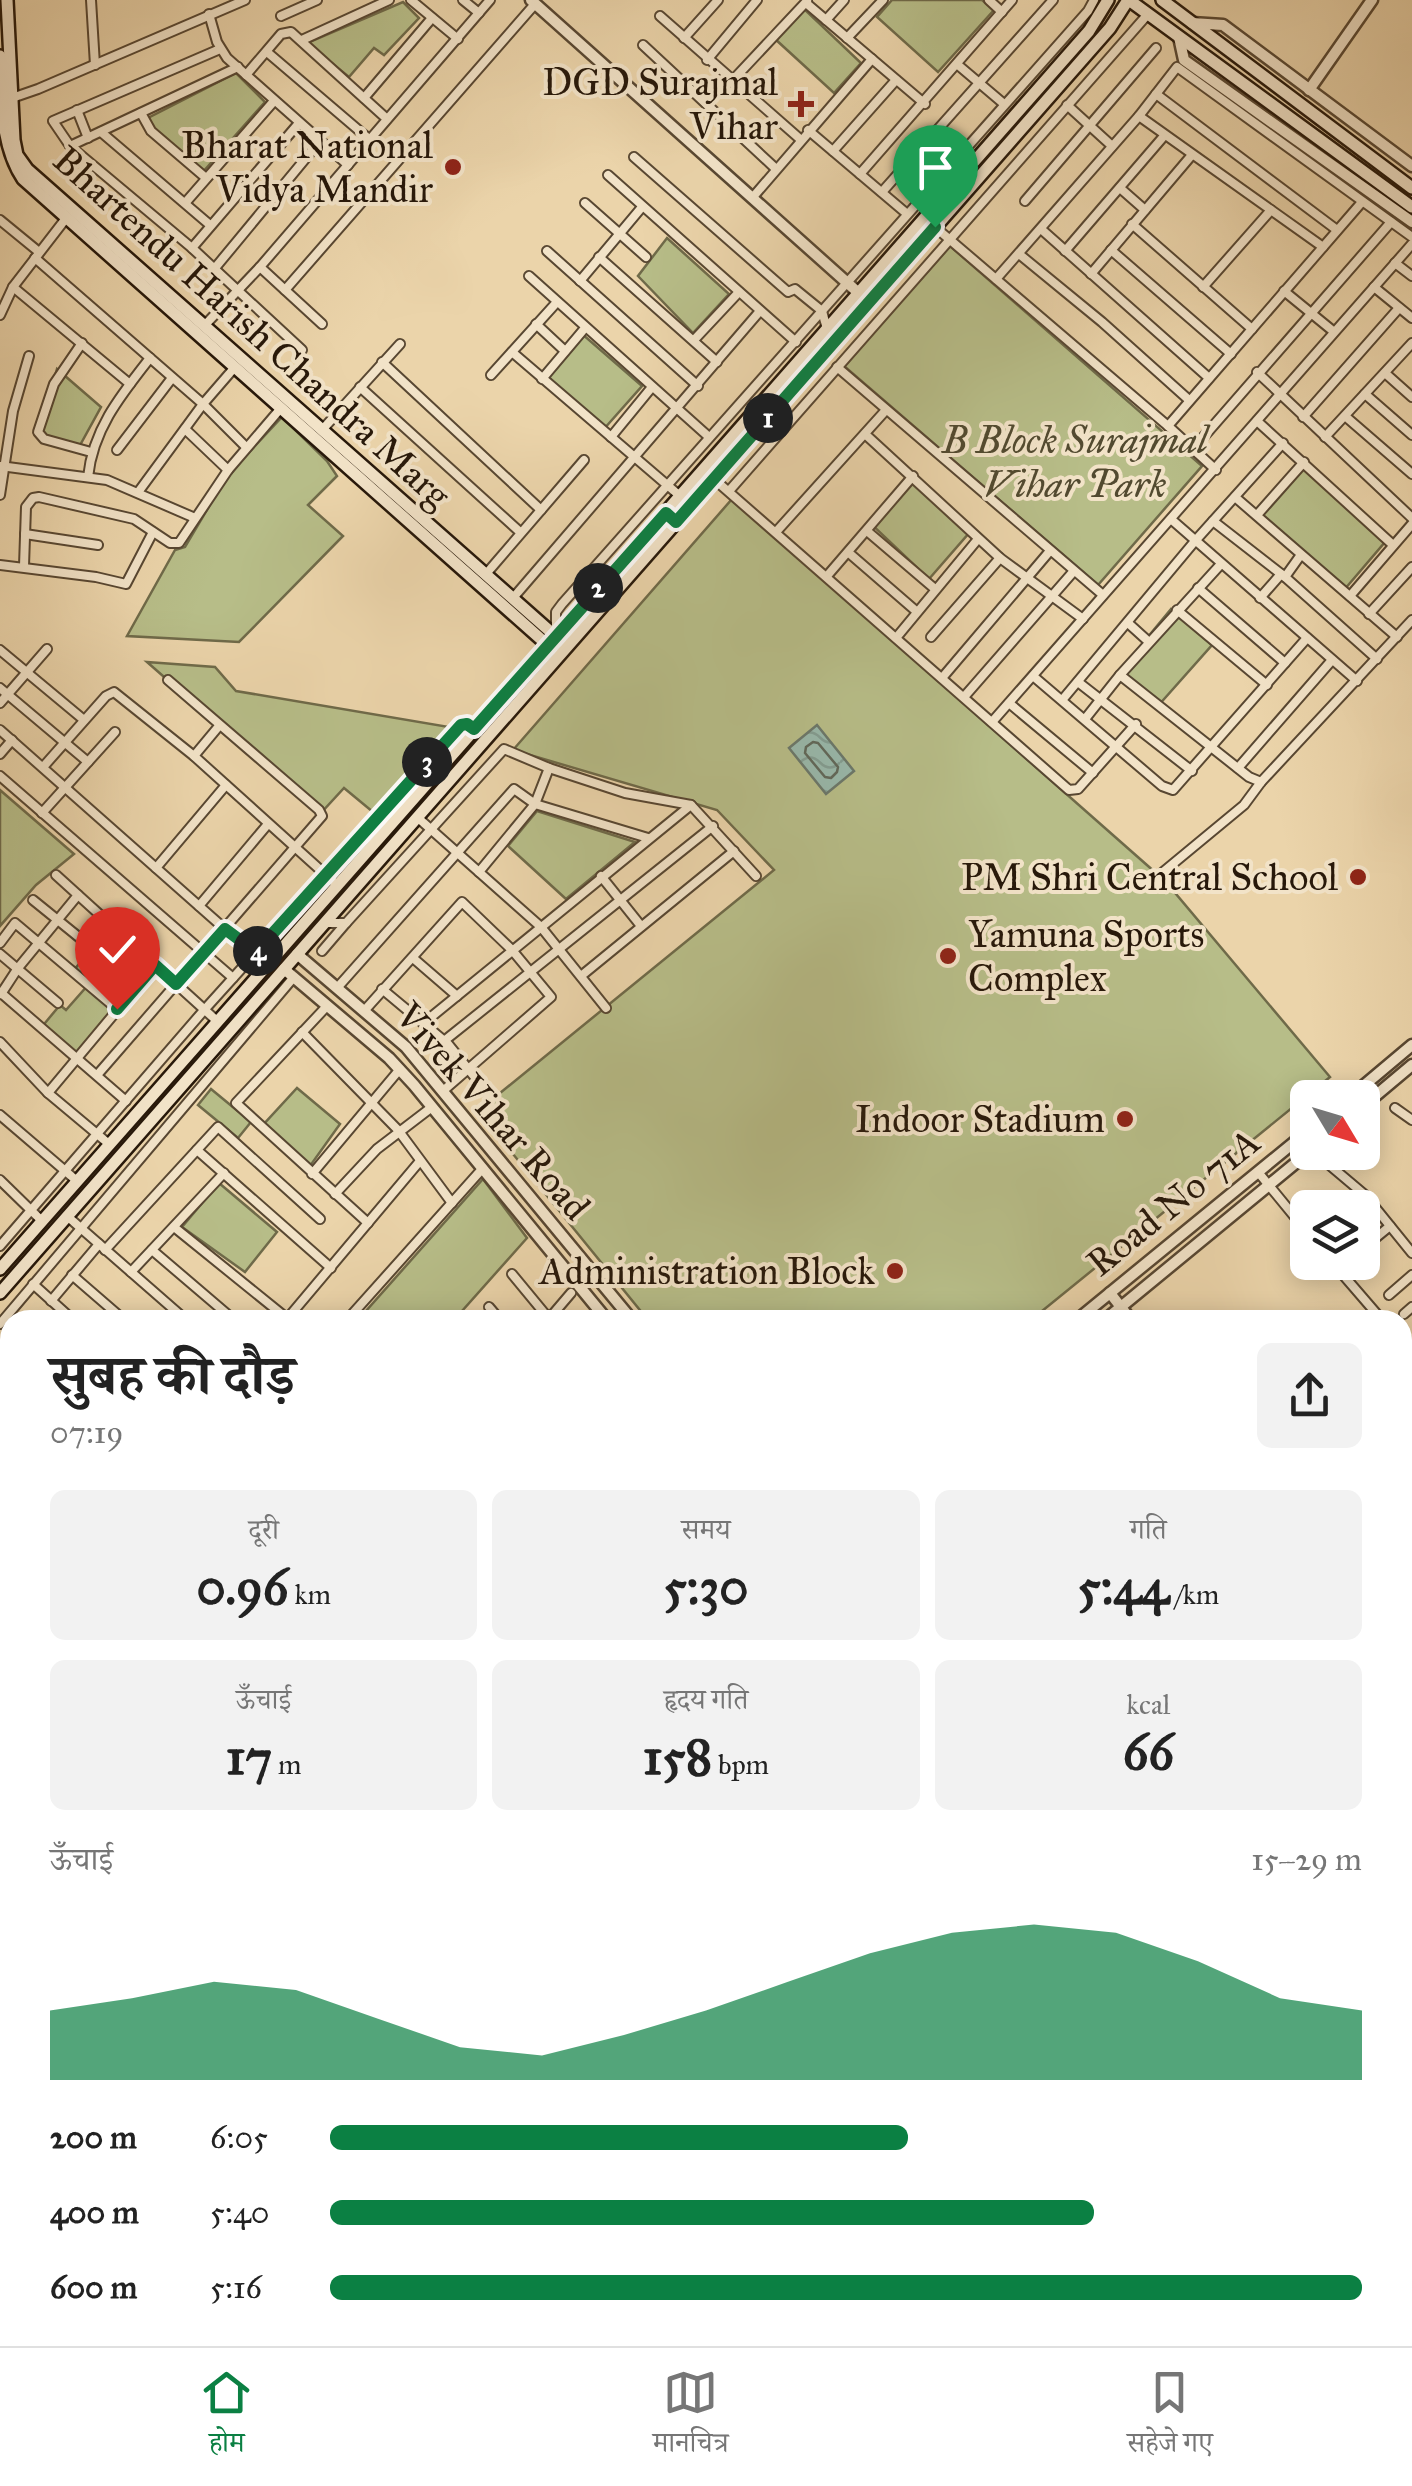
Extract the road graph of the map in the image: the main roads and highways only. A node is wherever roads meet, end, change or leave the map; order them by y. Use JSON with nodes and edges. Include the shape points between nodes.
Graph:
{"nodes":[{"id":1,"x":6,"y":0,"type":"edge"},
{"id":2,"x":1108,"y":0,"type":"edge"},
{"id":3,"x":1128,"y":0,"type":"edge"},
{"id":4,"x":1162,"y":0,"type":"edge"},
{"id":5,"x":0,"y":56,"type":"edge"},
{"id":6,"x":0,"y":72,"type":"edge"},
{"id":7,"x":1412,"y":188,"type":"edge"},
{"id":8,"x":1412,"y":207,"type":"edge"},
{"id":9,"x":69,"y":214,"type":"junction"},
{"id":10,"x":666,"y":513,"type":"junction"},
{"id":11,"x":676,"y":522,"type":"junction"},
{"id":12,"x":552,"y":641,"type":"junction"},
{"id":13,"x":563,"y":651,"type":"junction"},
{"id":14,"x":285,"y":943,"type":"junction"},
{"id":15,"x":297,"y":954,"type":"junction"},
{"id":16,"x":271,"y":959,"type":"junction"},
{"id":17,"x":289,"y":973,"type":"junction"},
{"id":18,"x":0,"y":1269,"type":"edge"},
{"id":19,"x":0,"y":1293,"type":"edge"}],
"edges":[{"from":1,"to":9,"type":"main road","name":"Bhartendu Harish Chandra Marg","via":[[17,155]]},
{"from":2,"to":10,"type":"main road","via":[[1089,31]]},
{"from":3,"to":8,"type":"main road"},
{"from":3,"to":11,"type":"main road"},
{"from":4,"to":7,"type":"main road"},
{"from":5,"to":6,"type":"main road","name":"Bhartendu Harish Chandra Marg"},
{"from":6,"to":9,"type":"main road","name":"Bhartendu Harish Chandra Marg","via":[[10,162],[22,180]]},
{"from":9,"to":12,"type":"main road","name":"Bhartendu Harish Chandra Marg"},
{"from":9,"to":12,"type":"main road","name":"Bhartendu Harish Chandra Marg","via":[[486,574]]},
{"from":10,"to":11,"type":"main road"},
{"from":10,"to":12,"type":"main road"},
{"from":11,"to":13,"type":"main road"},
{"from":12,"to":13,"type":"main road","name":"Bhartendu Harish Chandra Marg"},
{"from":12,"to":14,"type":"main road"},
{"from":13,"to":15,"type":"main road"},
{"from":14,"to":15,"type":"main road"},
{"from":14,"to":16,"type":"main road"},
{"from":15,"to":17,"type":"main road"},
{"from":16,"to":17,"type":"main road"},
{"from":16,"to":18,"type":"main road"},
{"from":17,"to":19,"type":"main road"}]}
